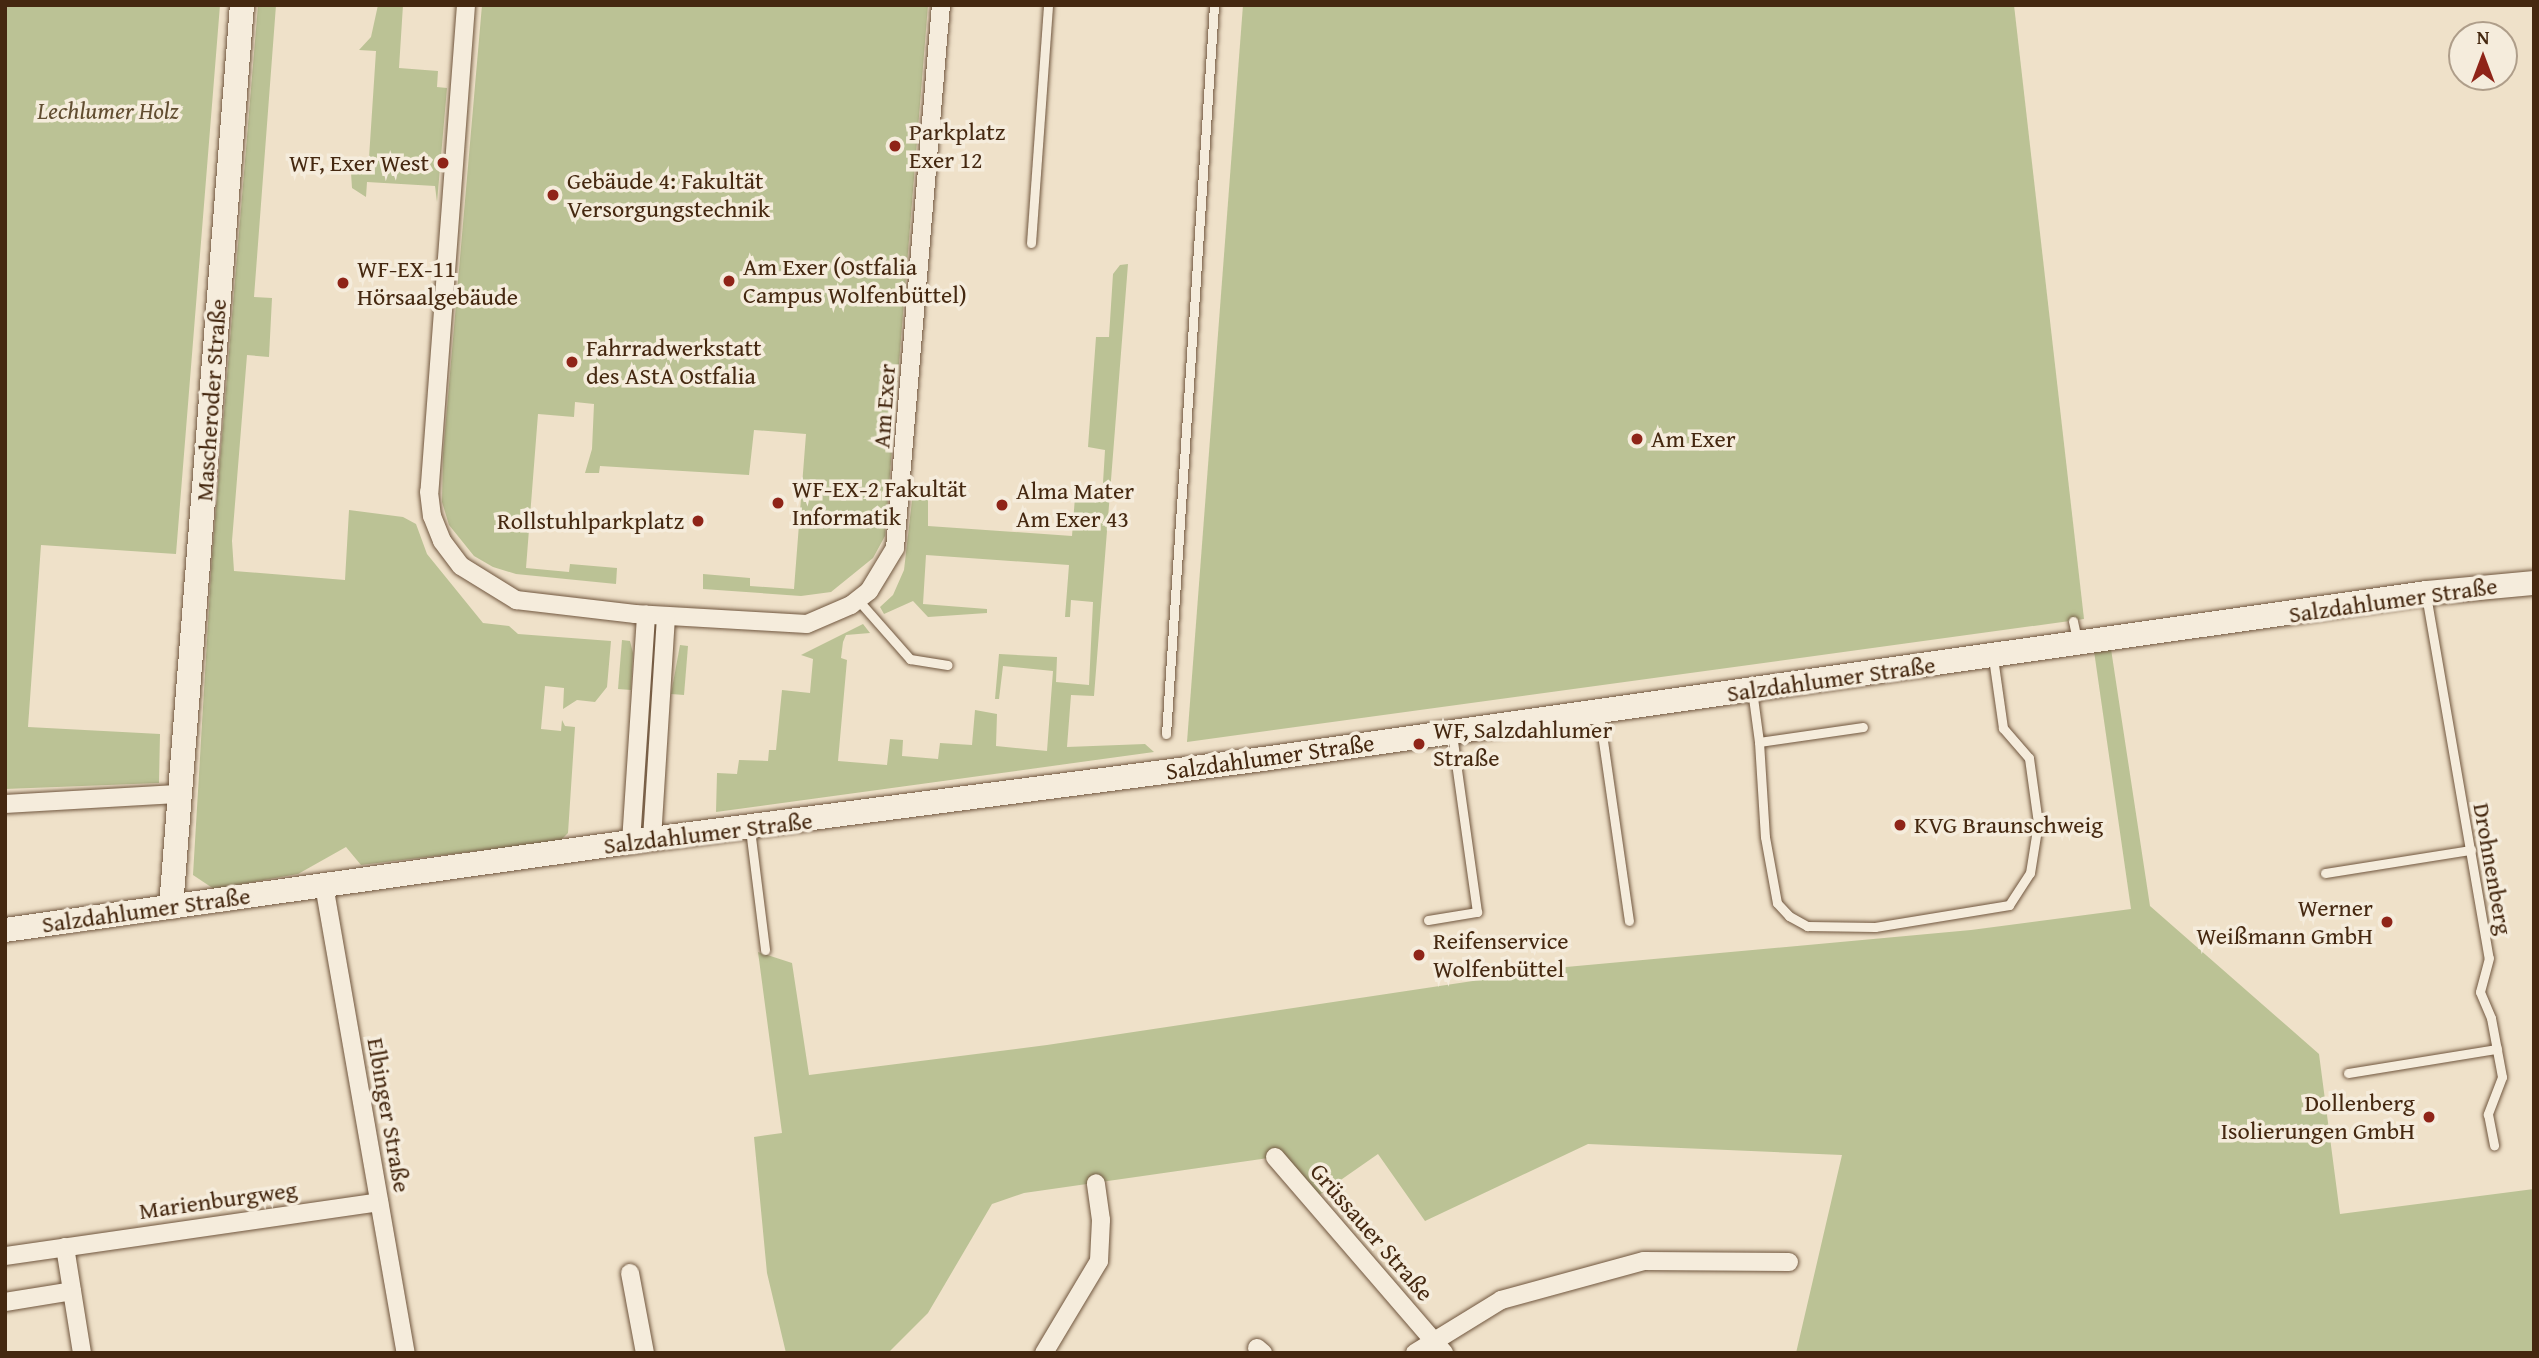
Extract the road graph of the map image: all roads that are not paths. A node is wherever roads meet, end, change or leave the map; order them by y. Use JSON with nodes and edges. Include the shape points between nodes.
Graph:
{"nodes":[{"id":1,"x":242,"y":5,"type":"edge"},
{"id":2,"x":466,"y":5,"type":"edge"},
{"id":3,"x":941,"y":5,"type":"edge"},
{"id":4,"x":1048,"y":5,"type":"edge"},
{"id":5,"x":1214,"y":5,"type":"edge"},
{"id":6,"x":1031,"y":243,"type":"dead end"},
{"id":7,"x":2534,"y":583,"type":"edge"},
{"id":8,"x":2426,"y":593,"type":"junction"},
{"id":9,"x":858,"y":600,"type":"junction"},
{"id":10,"x":646,"y":614,"type":"junction"},
{"id":11,"x":666,"y":616,"type":"junction"},
{"id":12,"x":1993,"y":657,"type":"junction"},
{"id":13,"x":948,"y":665,"type":"dead end"},
{"id":14,"x":1751,"y":688,"type":"junction"},
{"id":15,"x":1599,"y":711,"type":"junction"},
{"id":16,"x":1863,"y":727,"type":"dead end"},
{"id":17,"x":1452,"y":731,"type":"junction"},
{"id":18,"x":1166,"y":734,"type":"dead end"},
{"id":19,"x":1759,"y":742,"type":"junction"},
{"id":20,"x":181,"y":794,"type":"junction"},
{"id":21,"x":5,"y":804,"type":"edge"},
{"id":22,"x":750,"y":828,"type":"junction"},
{"id":23,"x":641,"y":840,"type":"junction"},
{"id":24,"x":2471,"y":850,"type":"junction"},
{"id":25,"x":2325,"y":873,"type":"dead end"},
{"id":26,"x":324,"y":885,"type":"junction"},
{"id":27,"x":171,"y":907,"type":"junction"},
{"id":28,"x":1428,"y":920,"type":"dead end"},
{"id":29,"x":1629,"y":921,"type":"dead end"},
{"id":30,"x":5,"y":930,"type":"edge"},
{"id":31,"x":765,"y":950,"type":"dead end"},
{"id":32,"x":2497,"y":1049,"type":"junction"},
{"id":33,"x":2348,"y":1073,"type":"dead end"},
{"id":34,"x":2494,"y":1145,"type":"dead end"},
{"id":35,"x":1275,"y":1157,"type":"dead end"},
{"id":36,"x":1096,"y":1184,"type":"dead end"},
{"id":37,"x":379,"y":1202,"type":"junction"},
{"id":38,"x":65,"y":1247,"type":"junction"},
{"id":39,"x":5,"y":1256,"type":"edge"},
{"id":40,"x":1789,"y":1262,"type":"dead end"},
{"id":41,"x":630,"y":1273,"type":"dead end"},
{"id":42,"x":72,"y":1291,"type":"junction"},
{"id":43,"x":5,"y":1303,"type":"edge"},
{"id":44,"x":1431,"y":1339,"type":"junction"},
{"id":45,"x":82,"y":1353,"type":"edge"},
{"id":46,"x":406,"y":1353,"type":"edge"},
{"id":47,"x":645,"y":1353,"type":"edge"},
{"id":48,"x":1044,"y":1353,"type":"edge"},
{"id":49,"x":1415,"y":1353,"type":"edge"},
{"id":50,"x":1444,"y":1353,"type":"edge"}],
"edges":[{"from":1,"to":20,"type":"street","name":"Mascheroder Straße"},
{"from":2,"to":10,"type":"street","name":"Am Exer","via":[[430,480],[432,516],[461,566],[516,600]]},
{"from":3,"to":9,"type":"street","name":"Am Exer","via":[[900,517],[895,548],[885,570]]},
{"from":4,"to":6,"type":"lane"},
{"from":5,"to":18,"type":"lane"},
{"from":7,"to":8,"type":"street","name":"Salzdahlumer Straße"},
{"from":8,"to":12,"type":"street","name":"Salzdahlumer Straße","via":[[2076,633]]},
{"from":8,"to":24,"type":"lane","name":"Drohnenberg"},
{"from":9,"to":11,"type":"street","name":"Am Exer","via":[[807,624]]},
{"from":9,"to":13,"type":"lane","via":[[910,659]]},
{"from":10,"to":11,"type":"street","name":"Am Exer"},
{"from":10,"to":23,"type":"street"},
{"from":11,"to":23,"type":"street"},
{"from":12,"to":14,"type":"street","name":"Salzdahlumer Straße"},
{"from":12,"to":19,"type":"lane","via":[[2003,728],[2029,758],[2038,823],[2030,873],[2009,905],[1875,927],[1807,926],[1789,916],[1777,903],[1765,837]]},
{"from":14,"to":15,"type":"street","name":"Salzdahlumer Straße"},
{"from":14,"to":19,"type":"lane"},
{"from":15,"to":17,"type":"street","name":"Salzdahlumer Straße"},
{"from":15,"to":29,"type":"lane"},
{"from":16,"to":19,"type":"lane"},
{"from":17,"to":22,"type":"street","name":"Salzdahlumer Straße"},
{"from":17,"to":28,"type":"lane","via":[[1476,912]]},
{"from":20,"to":21,"type":"street"},
{"from":20,"to":27,"type":"street","name":"Mascheroder Straße"},
{"from":22,"to":23,"type":"street","name":"Salzdahlumer Straße"},
{"from":22,"to":31,"type":"lane"},
{"from":23,"to":26,"type":"street","name":"Salzdahlumer Straße"},
{"from":24,"to":25,"type":"lane"},
{"from":24,"to":32,"type":"lane","name":"Drohnenberg","via":[[2490,958],[2480,992]]},
{"from":26,"to":27,"type":"street","name":"Salzdahlumer Straße"},
{"from":26,"to":37,"type":"street","name":"Elbinger Straße"},
{"from":27,"to":30,"type":"street","name":"Salzdahlumer Straße"},
{"from":32,"to":33,"type":"lane"},
{"from":32,"to":34,"type":"lane","name":"Drohnenberg","via":[[2502,1077],[2488,1114]]},
{"from":35,"to":44,"type":"street","name":"Grüssauer Straße"},
{"from":36,"to":48,"type":"street","via":[[1101,1220],[1099,1261]]},
{"from":37,"to":38,"type":"street","name":"Marienburgweg"},
{"from":37,"to":46,"type":"street","name":"Elbinger Straße"},
{"from":38,"to":39,"type":"street","name":"Marienburgweg"},
{"from":38,"to":42,"type":"street"},
{"from":40,"to":44,"type":"street","name":"Grüssauer Straße","via":[[1644,1261],[1501,1300]]},
{"from":41,"to":47,"type":"street"},
{"from":42,"to":43,"type":"street"},
{"from":42,"to":45,"type":"street"},
{"from":44,"to":49,"type":"street","name":"Grüssauer Straße"},
{"from":44,"to":50,"type":"street","name":"Grüssauer Straße"}]}
